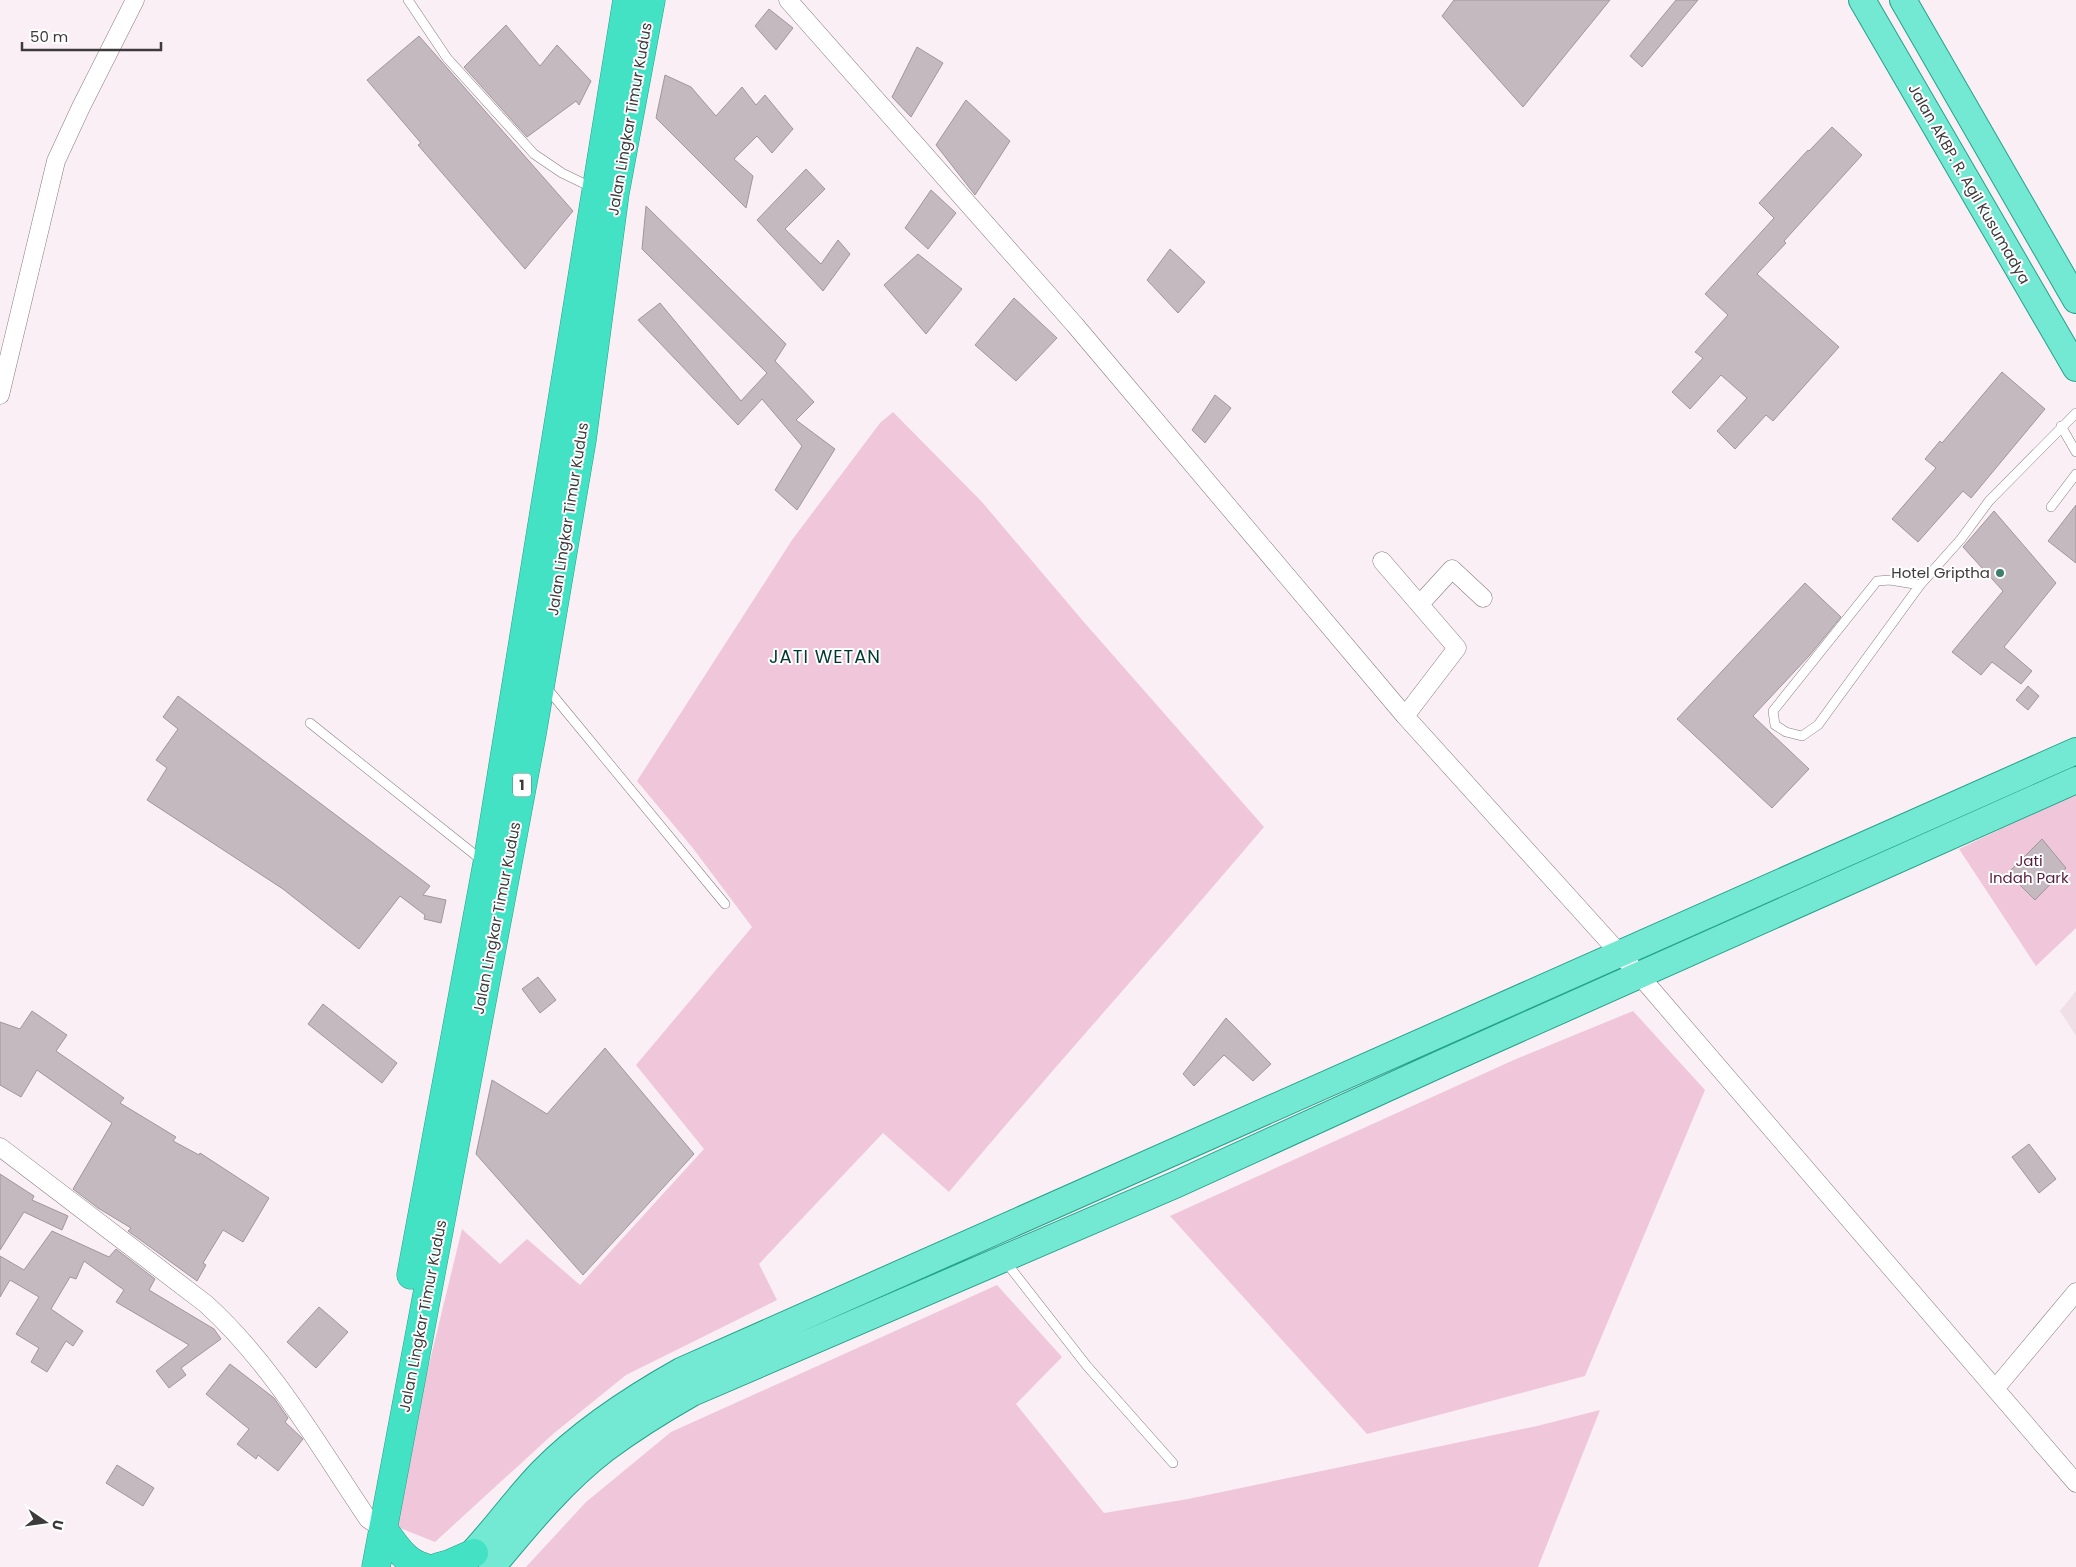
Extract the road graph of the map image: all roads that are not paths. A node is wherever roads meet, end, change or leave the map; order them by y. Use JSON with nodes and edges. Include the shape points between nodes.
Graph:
{"nodes":[{"id":1,"x":135,"y":0,"type":"edge"},
{"id":2,"x":408,"y":0,"type":"edge"},
{"id":3,"x":627,"y":0,"type":"edge"},
{"id":4,"x":651,"y":0,"type":"edge"},
{"id":5,"x":788,"y":0,"type":"edge"},
{"id":6,"x":1862,"y":0,"type":"edge"},
{"id":7,"x":1903,"y":0,"type":"edge"},
{"id":8,"x":596,"y":189,"type":"junction"},
{"id":9,"x":2076,"y":300,"type":"edge"},
{"id":10,"x":2076,"y":368,"type":"edge"},
{"id":11,"x":0,"y":395,"type":"edge"},
{"id":12,"x":2076,"y":413,"type":"edge"},
{"id":13,"x":2061,"y":426,"type":"junction"},
{"id":14,"x":2076,"y":452,"type":"edge"},
{"id":15,"x":2076,"y":474,"type":"edge"},
{"id":16,"x":2051,"y":507,"type":"dead end"},
{"id":17,"x":1382,"y":561,"type":"dead end"},
{"id":18,"x":1920,"y":586,"type":"junction"},
{"id":19,"x":1483,"y":598,"type":"dead end"},
{"id":20,"x":1420,"y":604,"type":"junction"},
{"id":21,"x":541,"y":681,"type":"junction"},
{"id":22,"x":1405,"y":716,"type":"junction"},
{"id":23,"x":310,"y":723,"type":"dead end"},
{"id":24,"x":2076,"y":750,"type":"edge"},
{"id":25,"x":2076,"y":780,"type":"edge"},
{"id":26,"x":487,"y":864,"type":"junction"},
{"id":27,"x":725,"y":904,"type":"dead end"},
{"id":28,"x":1620,"y":955,"type":"junction"},
{"id":29,"x":1640,"y":976,"type":"junction"},
{"id":30,"x":0,"y":1147,"type":"edge"},
{"id":31,"x":1004,"y":1259,"type":"junction"},
{"id":32,"x":2076,"y":1292,"type":"edge"},
{"id":33,"x":1995,"y":1389,"type":"junction"},
{"id":34,"x":1173,"y":1463,"type":"dead end"},
{"id":35,"x":2076,"y":1483,"type":"edge"},
{"id":36,"x":376,"y":1524,"type":"junction"},
{"id":37,"x":475,"y":1562,"type":"edge"},
{"id":38,"x":357,"y":1567,"type":"edge"},
{"id":39,"x":376,"y":1567,"type":"edge"},
{"id":40,"x":424,"y":1567,"type":"edge"},
{"id":41,"x":438,"y":1567,"type":"edge"}],
"edges":[{"from":1,"to":11,"type":"street","via":[[56,161]]},
{"from":2,"to":8,"type":"lane","via":[[447,58],[534,154],[562,173]]},
{"from":3,"to":8,"type":"highway","name":"Jalan Lingkar Timur Kudus","number":"1"},
{"from":4,"to":21,"type":"highway","name":"Jalan Lingkar Timur Kudus","number":"1","via":[[615,193],[582,440]]},
{"from":5,"to":22,"type":"street","via":[[1075,325]]},
{"from":6,"to":10,"type":"main road","name":"Jalan AKBP. R. Agil Kusumadya"},
{"from":7,"to":9,"type":"main road"},
{"from":8,"to":26,"type":"highway","name":"Jalan Lingkar Timur Kudus","number":"1"},
{"from":12,"to":13,"type":"lane"},
{"from":13,"to":14,"type":"lane"},
{"from":13,"to":18,"type":"lane","via":[[1989,501]]},
{"from":15,"to":16,"type":"lane"},
{"from":17,"to":20,"type":"street"},
{"from":18,"to":18,"type":"lane","via":[[1818,725],[1802,736],[1774,725],[1773,710],[1877,581]]},
{"from":19,"to":20,"type":"street","via":[[1452,569]]},
{"from":20,"to":22,"type":"street","via":[[1457,648]]},
{"from":21,"to":27,"type":"lane"},
{"from":21,"to":36,"type":"highway","name":"Jalan Lingkar Timur Kudus","number":"1"},
{"from":22,"to":28,"type":"street"},
{"from":23,"to":26,"type":"lane"},
{"from":24,"to":28,"type":"main road"},
{"from":25,"to":29,"type":"main road"},
{"from":26,"to":36,"type":"highway","name":"Jalan Lingkar Timur Kudus","number":"1","via":[[442,1098]]},
{"from":28,"to":29,"type":"street"},
{"from":28,"to":37,"type":"main road","via":[[681,1371],[635,1397],[543,1471],[499,1519]]},
{"from":29,"to":31,"type":"main road"},
{"from":29,"to":33,"type":"street"},
{"from":30,"to":36,"type":"street","via":[[229,1325],[269,1372]]},
{"from":31,"to":34,"type":"lane","via":[[1087,1366]]},
{"from":31,"to":37,"type":"main road","via":[[692,1394],[649,1418],[605,1450]]},
{"from":32,"to":33,"type":"street"},
{"from":33,"to":35,"type":"street"},
{"from":36,"to":38,"type":"highway","name":"Jalan Lingkar Timur Kudus","number":"1"},
{"from":36,"to":39,"type":"highway","name":"Jalan Lingkar Timur Kudus","number":"1"},
{"from":36,"to":40,"type":"highway","via":[[413,1564]]},
{"from":37,"to":41,"type":"highway"}]}
